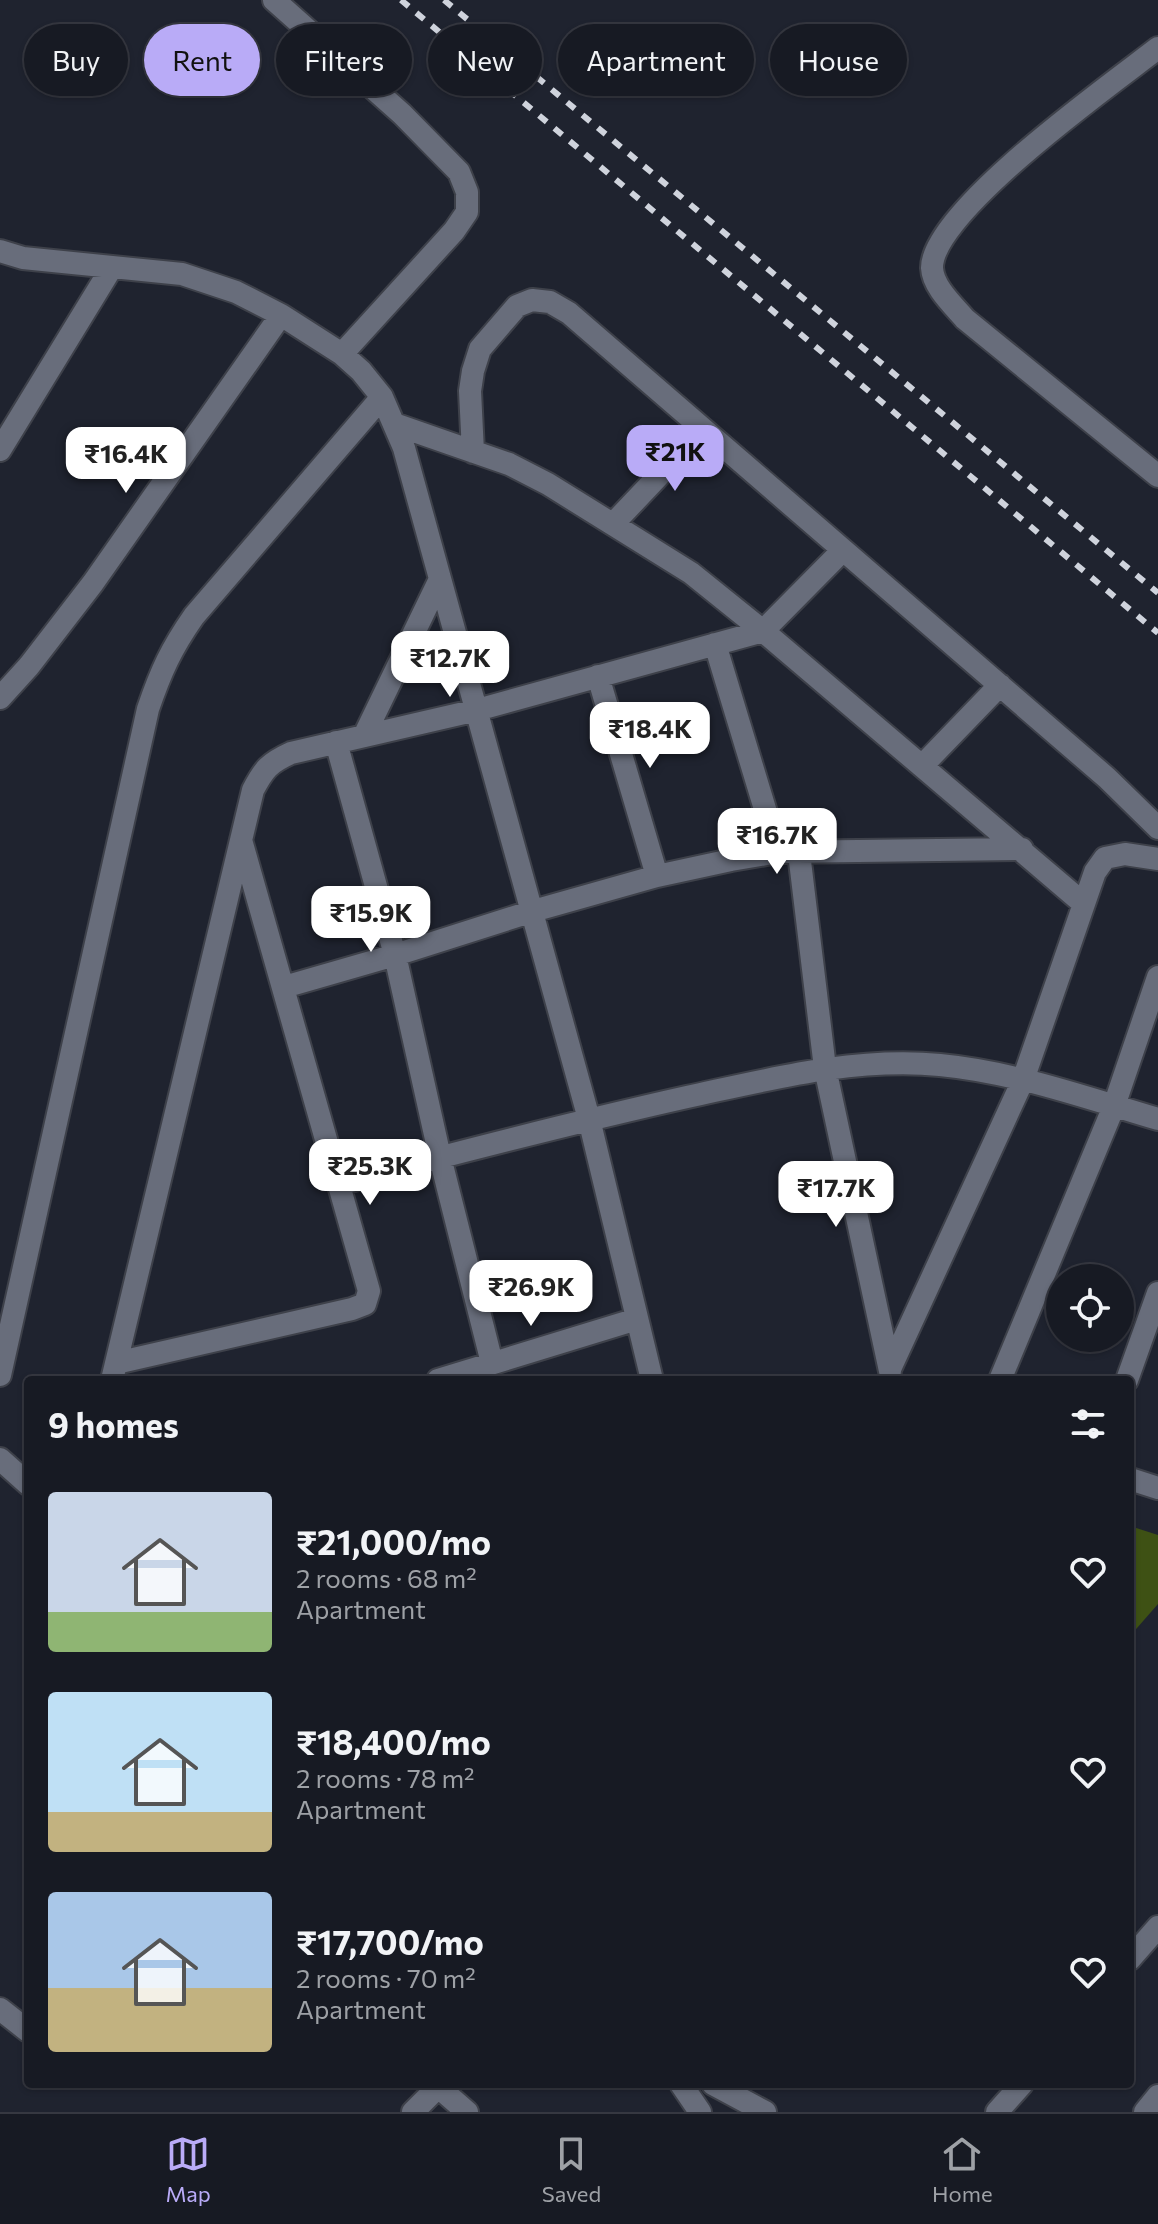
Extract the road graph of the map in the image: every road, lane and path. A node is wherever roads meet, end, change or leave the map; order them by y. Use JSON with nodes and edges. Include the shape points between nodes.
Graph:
{"nodes":[{"id":1,"x":274,"y":0,"type":"edge"},
{"id":2,"x":1158,"y":48,"type":"edge"},
{"id":3,"x":0,"y":251,"type":"edge"},
{"id":4,"x":112,"y":267,"type":"junction"},
{"id":5,"x":281,"y":315,"type":"junction"},
{"id":6,"x":342,"y":354,"type":"junction"},
{"id":7,"x":382,"y":397,"type":"junction"},
{"id":8,"x":394,"y":424,"type":"junction"},
{"id":9,"x":703,"y":429,"type":"junction"},
{"id":10,"x":0,"y":450,"type":"edge"},
{"id":11,"x":473,"y":452,"type":"junction"},
{"id":12,"x":1158,"y":476,"type":"edge"},
{"id":13,"x":613,"y":524,"type":"junction"},
{"id":14,"x":843,"y":550,"type":"junction"},
{"id":15,"x":440,"y":579,"type":"junction"},
{"id":16,"x":763,"y":631,"type":"junction"},
{"id":17,"x":715,"y":644,"type":"junction"},
{"id":18,"x":598,"y":676,"type":"junction"},
{"id":19,"x":1000,"y":685,"type":"junction"},
{"id":20,"x":0,"y":698,"type":"edge"},
{"id":21,"x":477,"y":710,"type":"junction"},
{"id":22,"x":364,"y":736,"type":"junction"},
{"id":23,"x":336,"y":742,"type":"junction"},
{"id":24,"x":922,"y":766,"type":"junction"},
{"id":25,"x":1158,"y":828,"type":"edge"},
{"id":26,"x":241,"y":839,"type":"junction"},
{"id":27,"x":1022,"y":849,"type":"junction"},
{"id":28,"x":789,"y":852,"type":"junction"},
{"id":29,"x":1158,"y":859,"type":"edge"},
{"id":30,"x":657,"y":876,"type":"junction"},
{"id":31,"x":1084,"y":904,"type":"junction"},
{"id":32,"x":533,"y":911,"type":"junction"},
{"id":33,"x":395,"y":955,"type":"junction"},
{"id":34,"x":1158,"y":977,"type":"edge"},
{"id":35,"x":284,"y":987,"type":"junction"},
{"id":36,"x":825,"y":1068,"type":"junction"},
{"id":37,"x":1023,"y":1080,"type":"junction"},
{"id":38,"x":1114,"y":1106,"type":"junction"},
{"id":39,"x":589,"y":1119,"type":"junction"},
{"id":40,"x":1158,"y":1119,"type":"edge"},
{"id":41,"x":440,"y":1157,"type":"junction"},
{"id":42,"x":339,"y":1184,"type":"junction"},
{"id":43,"x":1158,"y":1293,"type":"edge"},
{"id":44,"x":637,"y":1319,"type":"junction"},
{"id":45,"x":492,"y":1363,"type":"junction"},
{"id":46,"x":114,"y":1372,"type":"edge"},
{"id":47,"x":0,"y":1375,"type":"edge"},
{"id":48,"x":891,"y":1375,"type":"edge"},
{"id":49,"x":451,"y":1376,"type":"edge"},
{"id":50,"x":651,"y":1376,"type":"edge"},
{"id":51,"x":1002,"y":1376,"type":"edge"},
{"id":52,"x":1128,"y":1376,"type":"edge"},
{"id":53,"x":0,"y":1459,"type":"edge"},
{"id":54,"x":24,"y":1480,"type":"edge"},
{"id":55,"x":1134,"y":1480,"type":"edge"},
{"id":56,"x":1158,"y":1488,"type":"edge"},
{"id":57,"x":1158,"y":1927,"type":"edge"},
{"id":58,"x":1134,"y":1954,"type":"edge"},
{"id":59,"x":0,"y":2009,"type":"edge"},
{"id":60,"x":24,"y":2028,"type":"edge"},
{"id":61,"x":435,"y":2088,"type":"edge"},
{"id":62,"x":439,"y":2088,"type":"edge"},
{"id":63,"x":684,"y":2088,"type":"edge"},
{"id":64,"x":720,"y":2088,"type":"edge"},
{"id":65,"x":1018,"y":2088,"type":"edge"},
{"id":66,"x":1158,"y":2096,"type":"edge"},
{"id":67,"x":413,"y":2112,"type":"edge"},
{"id":68,"x":467,"y":2112,"type":"edge"},
{"id":69,"x":700,"y":2112,"type":"edge"},
{"id":70,"x":765,"y":2112,"type":"edge"},
{"id":71,"x":997,"y":2112,"type":"edge"},
{"id":72,"x":1145,"y":2112,"type":"edge"}],
"edges":[{"from":1,"to":6,"type":"street","via":[[402,114],[459,172],[467,192],[467,212],[454,231]]},
{"from":2,"to":12,"type":"street","via":[[993,180],[938,245],[932,268],[939,288],[965,319]]},
{"from":3,"to":4,"type":"street"},
{"from":4,"to":5,"type":"street","via":[[205,280]]},
{"from":4,"to":10,"type":"street"},
{"from":5,"to":6,"type":"street"},
{"from":5,"to":20,"type":"street","via":[[93,583]]},
{"from":6,"to":7,"type":"street"},
{"from":7,"to":8,"type":"street"},
{"from":7,"to":47,"type":"street","via":[[194,616],[161,671],[148,709]]},
{"from":8,"to":11,"type":"street"},
{"from":8,"to":15,"type":"street"},
{"from":9,"to":11,"type":"street","via":[[569,313],[550,302],[532,300],[517,306],[480,349],[470,391]]},
{"from":9,"to":13,"type":"street"},
{"from":9,"to":14,"type":"street"},
{"from":11,"to":13,"type":"street","via":[[548,484]]},
{"from":13,"to":16,"type":"street","via":[[691,573]]},
{"from":14,"to":16,"type":"street"},
{"from":14,"to":19,"type":"street"},
{"from":15,"to":21,"type":"street"},
{"from":15,"to":22,"type":"street"},
{"from":16,"to":17,"type":"street"},
{"from":16,"to":24,"type":"street"},
{"from":17,"to":18,"type":"street"},
{"from":17,"to":28,"type":"street"},
{"from":18,"to":21,"type":"street"},
{"from":18,"to":30,"type":"street"},
{"from":19,"to":24,"type":"street"},
{"from":19,"to":25,"type":"street"},
{"from":21,"to":22,"type":"street"},
{"from":21,"to":32,"type":"street"},
{"from":22,"to":23,"type":"street"},
{"from":23,"to":26,"type":"street","via":[[291,753],[264,768]]},
{"from":23,"to":33,"type":"street"},
{"from":24,"to":27,"type":"street"},
{"from":26,"to":35,"type":"street"},
{"from":26,"to":46,"type":"street"},
{"from":27,"to":28,"type":"street"},
{"from":27,"to":31,"type":"street"},
{"from":28,"to":30,"type":"street"},
{"from":28,"to":36,"type":"street"},
{"from":29,"to":31,"type":"street","via":[[1125,854],[1105,858]]},
{"from":30,"to":32,"type":"street"},
{"from":31,"to":37,"type":"street"},
{"from":32,"to":33,"type":"street"},
{"from":32,"to":39,"type":"street"},
{"from":33,"to":35,"type":"street"},
{"from":33,"to":41,"type":"street"},
{"from":34,"to":38,"type":"street"},
{"from":35,"to":42,"type":"street"},
{"from":36,"to":37,"type":"street","via":[[938,1065]]},
{"from":36,"to":39,"type":"street"},
{"from":36,"to":48,"type":"street"},
{"from":37,"to":38,"type":"street"},
{"from":37,"to":48,"type":"street"},
{"from":38,"to":40,"type":"street"},
{"from":38,"to":51,"type":"street"},
{"from":39,"to":41,"type":"street"},
{"from":39,"to":44,"type":"street"},
{"from":41,"to":42,"type":"street"},
{"from":41,"to":45,"type":"street"},
{"from":42,"to":46,"type":"street","via":[[369,1291],[365,1304]]},
{"from":43,"to":52,"type":"street"},
{"from":44,"to":45,"type":"street"},
{"from":44,"to":50,"type":"street"},
{"from":45,"to":49,"type":"street"},
{"from":53,"to":54,"type":"street"},
{"from":55,"to":56,"type":"street"},
{"from":57,"to":58,"type":"street"},
{"from":59,"to":60,"type":"street"},
{"from":61,"to":67,"type":"street"},
{"from":62,"to":68,"type":"street"},
{"from":63,"to":69,"type":"street"},
{"from":64,"to":70,"type":"street"},
{"from":65,"to":71,"type":"street"},
{"from":66,"to":72,"type":"street"}]}
